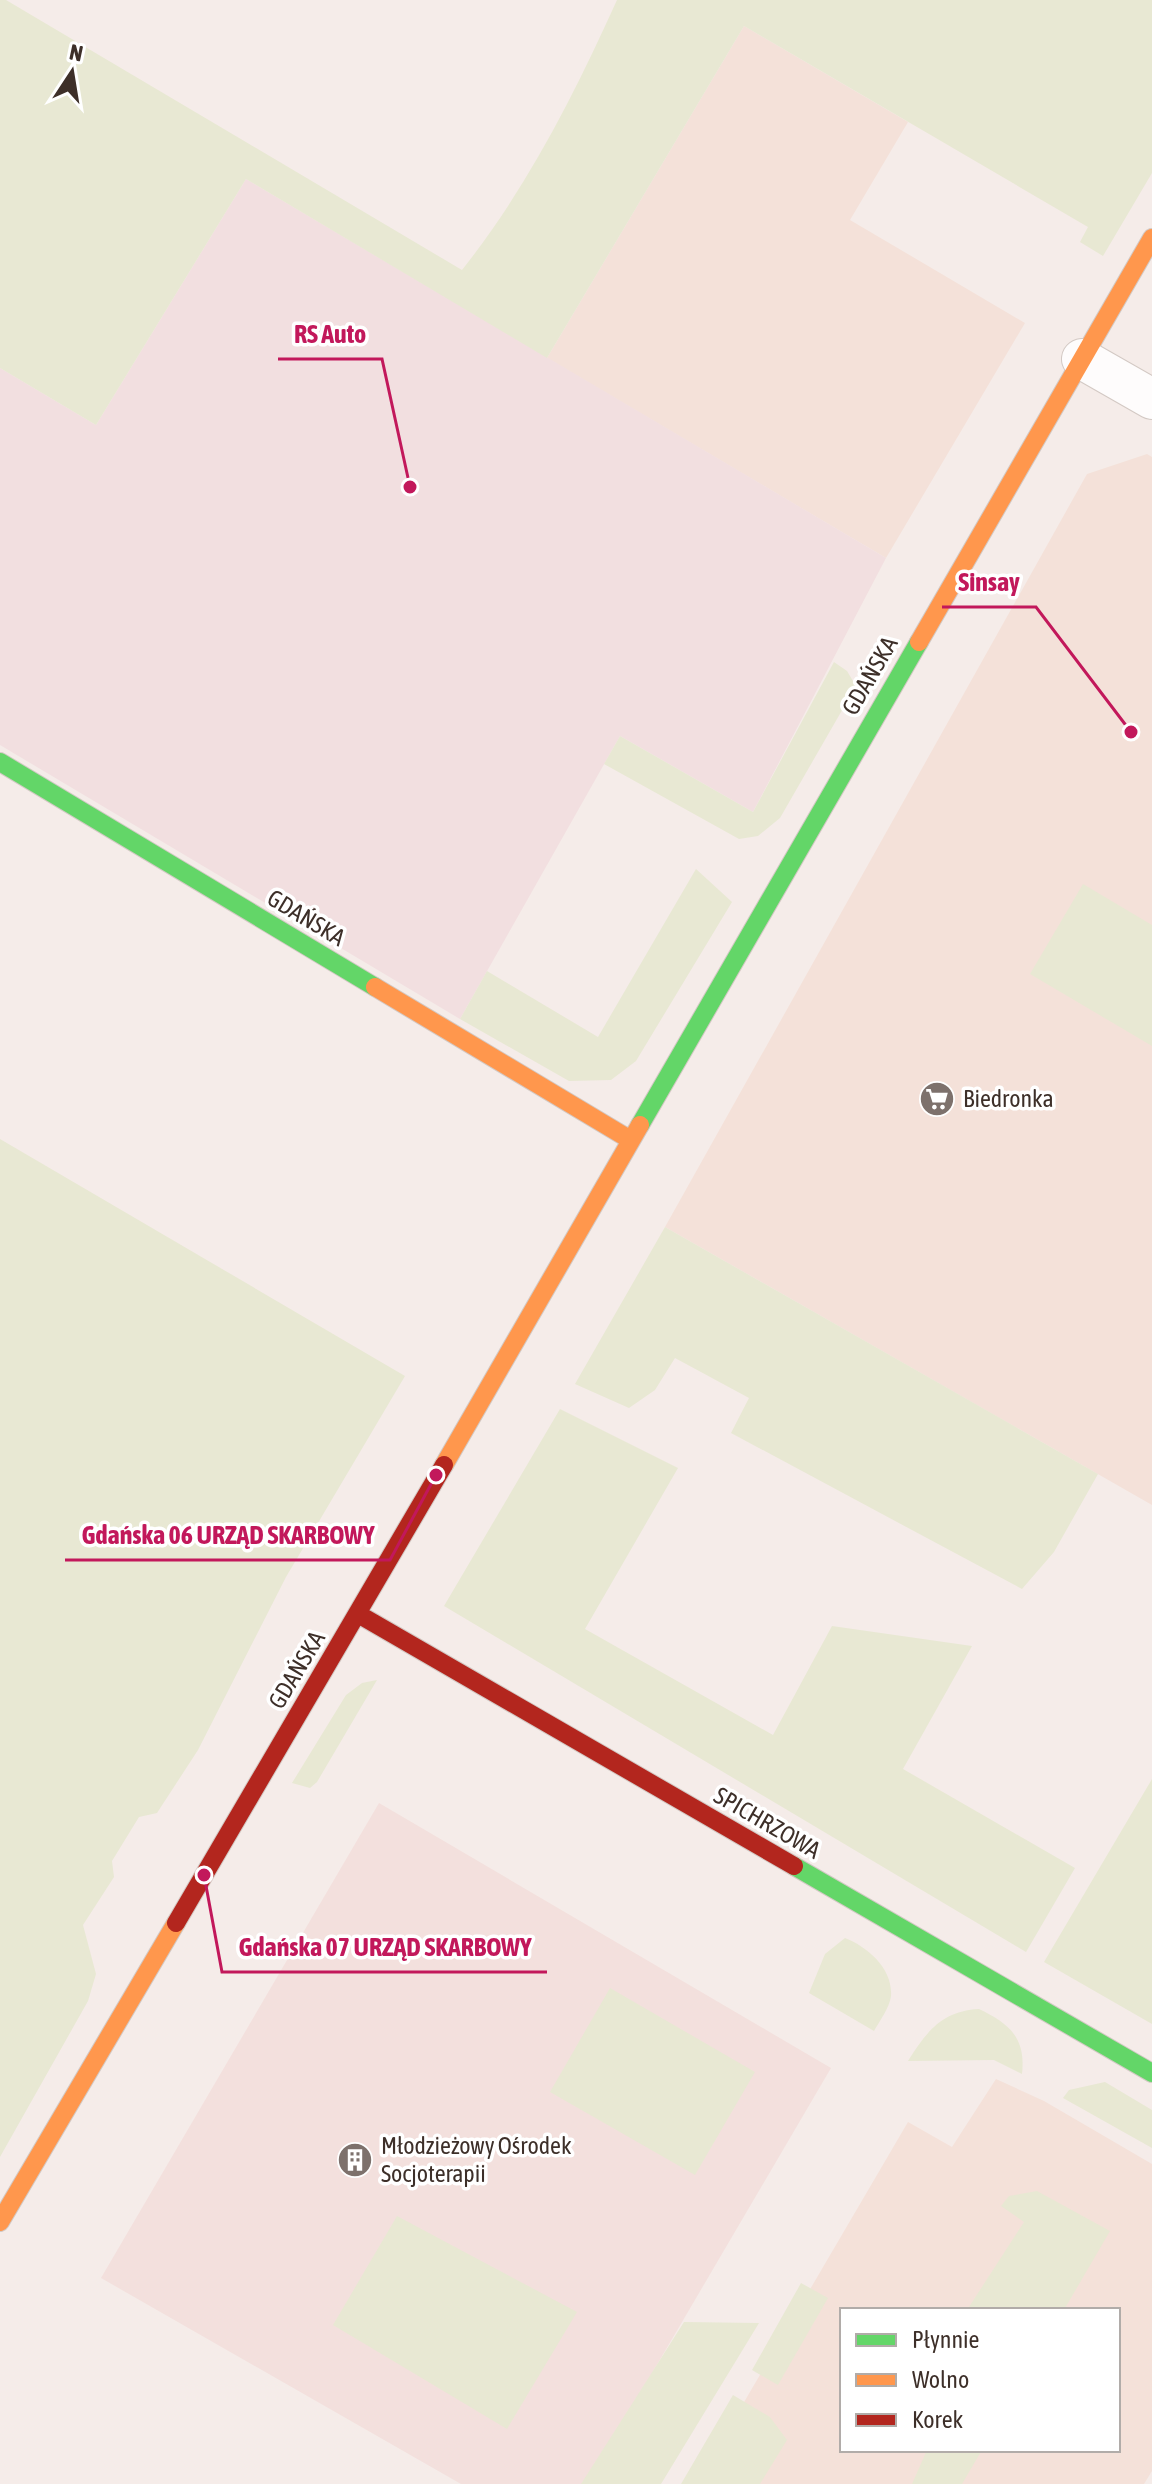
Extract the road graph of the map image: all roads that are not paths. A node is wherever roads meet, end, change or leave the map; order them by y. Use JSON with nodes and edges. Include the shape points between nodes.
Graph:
{"nodes":[{"id":1,"x":1152,"y":238,"type":"edge"},
{"id":2,"x":1082,"y":359,"type":"junction"},
{"id":3,"x":1152,"y":399,"type":"edge"},
{"id":4,"x":0,"y":762,"type":"edge"},
{"id":5,"x":629,"y":1139,"type":"junction"},
{"id":6,"x":358,"y":1614,"type":"junction"},
{"id":7,"x":1152,"y":2073,"type":"edge"},
{"id":8,"x":0,"y":2222,"type":"edge"}],
"edges":[{"from":1,"to":2,"type":"street","name":"GDAŃSKA"},
{"from":2,"to":3,"type":"street"},
{"from":2,"to":5,"type":"street","name":"GDAŃSKA"},
{"from":4,"to":5,"type":"street","name":"GDAŃSKA"},
{"from":5,"to":6,"type":"street","name":"GDAŃSKA"},
{"from":6,"to":7,"type":"street","name":"SPICHRZOWA"},
{"from":6,"to":8,"type":"street","name":"GDAŃSKA"}]}
